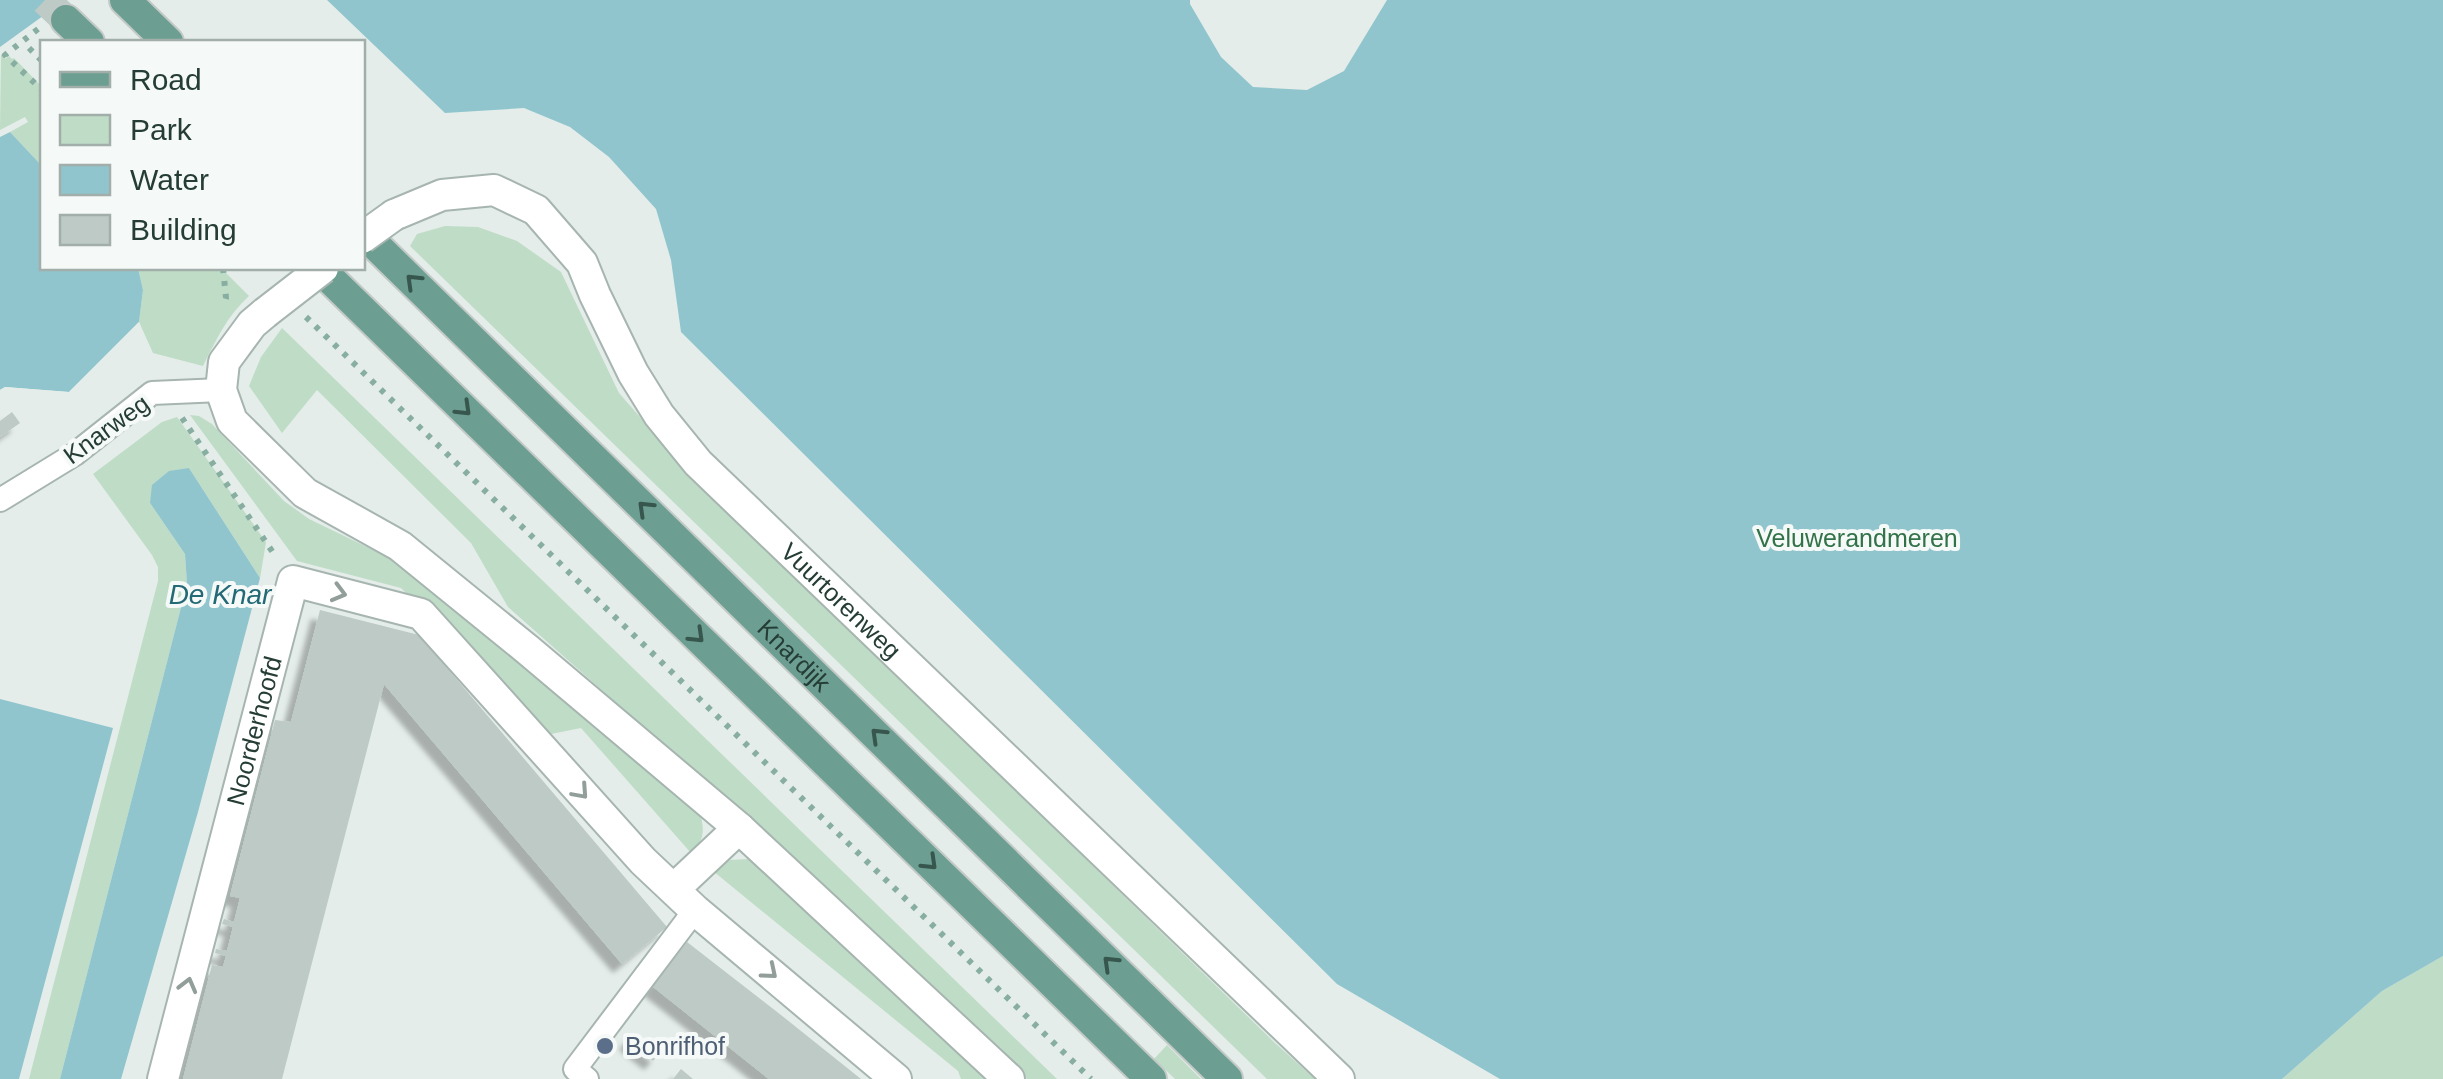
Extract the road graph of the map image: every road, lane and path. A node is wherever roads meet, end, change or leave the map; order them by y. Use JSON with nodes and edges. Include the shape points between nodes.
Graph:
{"nodes":[{"id":1,"x":125,"y":0,"type":"edge"},
{"id":2,"x":66,"y":20,"type":"tunnel mouth"},
{"id":3,"x":86,"y":40,"type":"edge"},
{"id":4,"x":166,"y":40,"type":"edge"},
{"id":5,"x":14,"y":47,"type":"dead end"},
{"id":6,"x":29,"y":48,"type":"dead end"},
{"id":7,"x":40,"y":59,"type":"edge"},
{"id":8,"x":40,"y":88,"type":"edge"},
{"id":9,"x":365,"y":233,"type":"edge"},
{"id":10,"x":365,"y":238,"type":"edge"},
{"id":11,"x":319,"y":270,"type":"edge"},
{"id":12,"x":323,"y":270,"type":"edge"},
{"id":13,"x":280,"y":309,"type":"junction"},
{"id":14,"x":221,"y":390,"type":"junction"},
{"id":15,"x":164,"y":393,"type":"junction"},
{"id":16,"x":0,"y":500,"type":"edge"},
{"id":17,"x":292,"y":581,"type":"junction"},
{"id":18,"x":739,"y":828,"type":"junction"},
{"id":19,"x":684,"y":900,"type":"junction"},
{"id":20,"x":163,"y":1079,"type":"edge"},
{"id":21,"x":587,"y":1079,"type":"edge"},
{"id":22,"x":896,"y":1079,"type":"edge"},
{"id":23,"x":1009,"y":1079,"type":"edge"},
{"id":24,"x":1091,"y":1079,"type":"edge"},
{"id":25,"x":1151,"y":1079,"type":"edge"},
{"id":26,"x":1227,"y":1079,"type":"edge"},
{"id":27,"x":1340,"y":1079,"type":"edge"}],
"edges":[{"from":1,"to":4,"type":"main road"},
{"from":2,"to":3,"type":"main road"},
{"from":5,"to":8,"type":"path","via":[[5,56]]},
{"from":6,"to":7,"type":"path"},
{"from":9,"to":27,"type":"street","name":"Vuurtorenweg","bridge":true,"via":[[442,195],[494,190],[536,210],[582,263],[633,373],[698,463]]},
{"from":26,"to":10,"type":"main road","name":"Knardijk","one_way":true},
{"from":11,"to":13,"type":"street","bridge":true},
{"from":12,"to":25,"type":"main road","one_way":true},
{"from":13,"to":14,"type":"street","via":[[252,324],[224,362]]},
{"from":13,"to":24,"type":"path","via":[[670,667]]},
{"from":14,"to":15,"type":"lane","name":"Knarweg"},
{"from":14,"to":18,"type":"street","via":[[232,420],[305,493],[400,546]]},
{"from":15,"to":16,"type":"lane","name":"Knarweg","via":[[152,393],[76,454]]},
{"from":15,"to":17,"type":"path"},
{"from":17,"to":19,"type":"street","one_way":true,"via":[[421,614]]},
{"from":20,"to":17,"type":"street","name":"Noorderhoofd","one_way":true},
{"from":18,"to":19,"type":"street"},
{"from":18,"to":23,"type":"street"},
{"from":19,"to":21,"type":"lane","via":[[574,1069]]},
{"from":19,"to":22,"type":"street","one_way":true}]}
